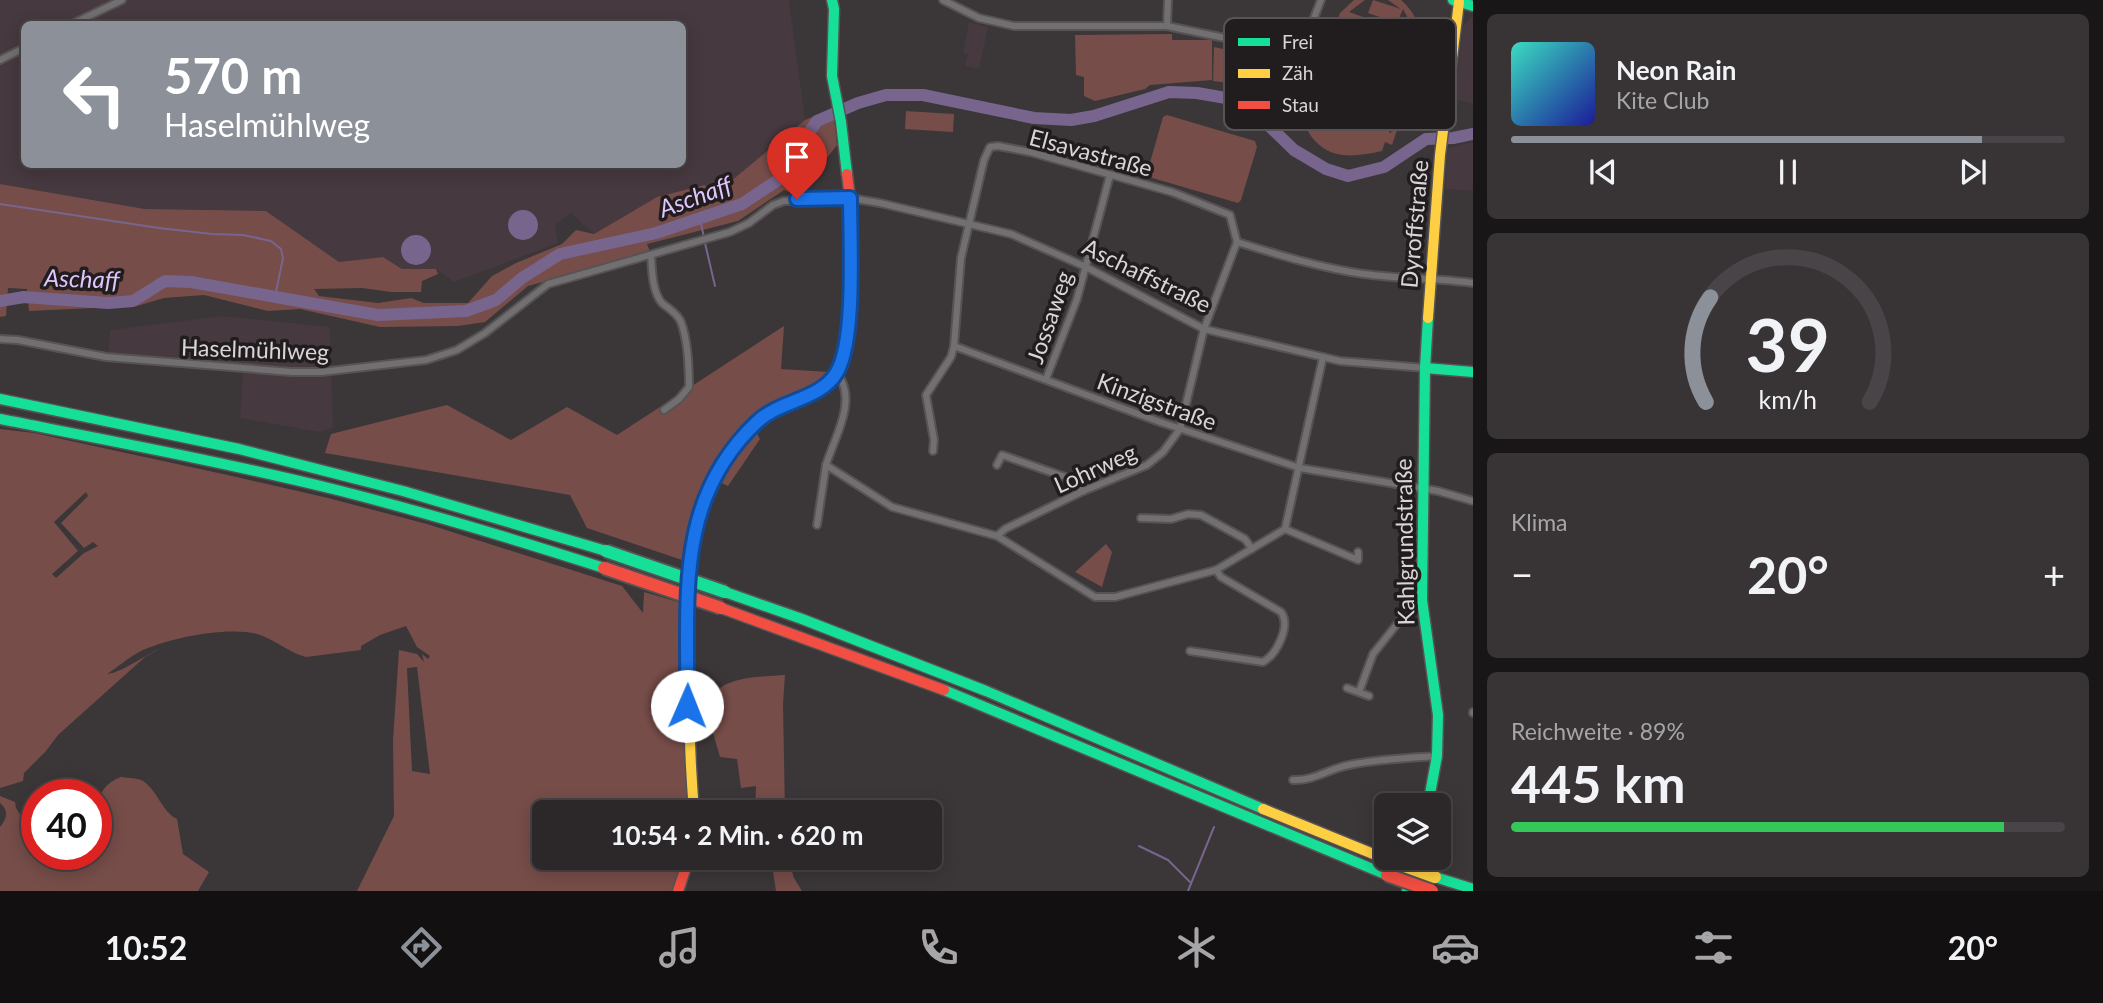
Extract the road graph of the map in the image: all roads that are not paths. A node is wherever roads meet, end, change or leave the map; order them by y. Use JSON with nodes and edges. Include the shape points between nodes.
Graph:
{"nodes":[{"id":1,"x":122,"y":0,"type":"edge"},
{"id":2,"x":832,"y":0,"type":"edge"},
{"id":3,"x":943,"y":0,"type":"edge"},
{"id":4,"x":1168,"y":0,"type":"edge"},
{"id":5,"x":1321,"y":0,"type":"edge"},
{"id":6,"x":1457,"y":1,"type":"edge"},
{"id":7,"x":954,"y":3,"type":"edge"},
{"id":8,"x":1473,"y":6,"type":"edge"},
{"id":9,"x":1314,"y":18,"type":"edge"},
{"id":10,"x":78,"y":21,"type":"edge"},
{"id":11,"x":1167,"y":26,"type":"junction"},
{"id":12,"x":1224,"y":38,"type":"edge"},
{"id":13,"x":21,"y":50,"type":"edge"},
{"id":14,"x":0,"y":60,"type":"edge"},
{"id":15,"x":1443,"y":130,"type":"edge"},
{"id":16,"x":1110,"y":176,"type":"junction"},
{"id":17,"x":850,"y":198,"type":"junction"},
{"id":18,"x":968,"y":223,"type":"junction"},
{"id":19,"x":1237,"y":242,"type":"junction"},
{"id":20,"x":651,"y":255,"type":"junction"},
{"id":21,"x":1086,"y":267,"type":"junction"},
{"id":22,"x":1430,"y":277,"type":"junction"},
{"id":23,"x":1473,"y":283,"type":"edge"},
{"id":24,"x":1204,"y":328,"type":"junction"},
{"id":25,"x":0,"y":340,"type":"edge"},
{"id":26,"x":954,"y":346,"type":"junction"},
{"id":27,"x":1323,"y":358,"type":"junction"},
{"id":28,"x":1425,"y":368,"type":"junction"},
{"id":29,"x":1473,"y":372,"type":"edge"},
{"id":30,"x":837,"y":373,"type":"junction"},
{"id":31,"x":1046,"y":379,"type":"junction"},
{"id":32,"x":0,"y":399,"type":"edge"},
{"id":33,"x":664,"y":410,"type":"dead end"},
{"id":34,"x":0,"y":419,"type":"edge"},
{"id":35,"x":1180,"y":429,"type":"junction"},
{"id":36,"x":933,"y":451,"type":"dead end"},
{"id":37,"x":826,"y":465,"type":"junction"},
{"id":38,"x":997,"y":465,"type":"dead end"},
{"id":39,"x":1300,"y":468,"type":"junction"},
{"id":40,"x":1423,"y":489,"type":"junction"},
{"id":41,"x":1083,"y":491,"type":"junction"},
{"id":42,"x":1473,"y":501,"type":"edge"},
{"id":43,"x":1141,"y":518,"type":"dead end"},
{"id":44,"x":817,"y":525,"type":"dead end"},
{"id":45,"x":1285,"y":529,"type":"junction"},
{"id":46,"x":998,"y":536,"type":"junction"},
{"id":47,"x":1252,"y":549,"type":"junction"},
{"id":48,"x":1357,"y":569,"type":"dead end"},
{"id":49,"x":1216,"y":570,"type":"junction"},
{"id":50,"x":1422,"y":600,"type":"junction"},
{"id":51,"x":1190,"y":651,"type":"dead end"},
{"id":52,"x":1347,"y":688,"type":"dead end"},
{"id":53,"x":1359,"y":692,"type":"junction"},
{"id":54,"x":1369,"y":696,"type":"dead end"},
{"id":55,"x":1437,"y":756,"type":"junction"},
{"id":56,"x":1293,"y":780,"type":"dead end"},
{"id":57,"x":1429,"y":793,"type":"edge"},
{"id":58,"x":693,"y":800,"type":"edge"},
{"id":59,"x":685,"y":870,"type":"edge"},
{"id":60,"x":1412,"y":870,"type":"edge"},
{"id":61,"x":1473,"y":889,"type":"edge"},
{"id":62,"x":678,"y":891,"type":"edge"},
{"id":63,"x":1407,"y":891,"type":"edge"},
{"id":64,"x":1432,"y":891,"type":"edge"}],
"edges":[{"from":1,"to":10,"type":"street"},
{"from":2,"to":17,"type":"main road","via":[[832,76]]},
{"from":3,"to":7,"type":"street"},
{"from":4,"to":11,"type":"street"},
{"from":5,"to":9,"type":"street"},
{"from":6,"to":8,"type":"main road"},
{"from":7,"to":11,"type":"street","via":[[979,18],[1014,26]]},
{"from":11,"to":12,"type":"street"},
{"from":13,"to":14,"type":"street"},
{"from":15,"to":22,"type":"main road","name":"Dyroffstraße"},
{"from":16,"to":18,"type":"street","name":"Elsavastraße","via":[[1030,152],[990,147]]},
{"from":16,"to":19,"type":"street","name":"Elsavastraße","via":[[1172,192],[1230,215]]},
{"from":16,"to":21,"type":"street","name":"Jossaweg"},
{"from":17,"to":18,"type":"street","name":"Aschaffstraße"},
{"from":17,"to":20,"type":"street","name":"Haselmühlweg","via":[[784,201],[740,228]]},
{"from":17,"to":30,"type":"main road","via":[[849,326]]},
{"from":18,"to":21,"type":"street","name":"Aschaffstraße","via":[[1012,234]]},
{"from":18,"to":26,"type":"street"},
{"from":19,"to":22,"type":"street","via":[[1332,268]]},
{"from":19,"to":24,"type":"street","name":"Lohrweg"},
{"from":20,"to":25,"type":"street","name":"Haselmühlweg","via":[[548,284],[457,351],[426,360],[292,372],[106,357]]},
{"from":20,"to":33,"type":"street","via":[[660,300],[681,321],[688,356],[689,387]]},
{"from":21,"to":24,"type":"street","name":"Aschaffstraße"},
{"from":21,"to":31,"type":"street","name":"Jossaweg"},
{"from":22,"to":23,"type":"street"},
{"from":22,"to":28,"type":"main road","name":"Dyroffstraße"},
{"from":24,"to":27,"type":"street","name":"Aschaffstraße"},
{"from":24,"to":35,"type":"street","name":"Lohrweg"},
{"from":26,"to":31,"type":"street","name":"Kinzigstraße"},
{"from":26,"to":36,"type":"street","via":[[926,395]]},
{"from":27,"to":28,"type":"street","name":"Aschaffstraße"},
{"from":27,"to":39,"type":"street"},
{"from":28,"to":29,"type":"main road","name":"Aschaffstraße"},
{"from":28,"to":40,"type":"main road","name":"Kahlgrundstraße"},
{"from":30,"to":37,"type":"street","via":[[845,383],[845,405]]},
{"from":30,"to":58,"type":"main road","via":[[819,390],[763,416],[744,434],[716,475],[697,521],[689,559],[688,611],[687,720]]},
{"from":31,"to":35,"type":"street","name":"Kinzigstraße"},
{"from":32,"to":61,"type":"main road","bridge":true,"via":[[251,452],[606,551],[802,619],[1388,860]]},
{"from":34,"to":64,"type":"main road","bridge":true,"via":[[334,489],[604,568],[981,704]]},
{"from":35,"to":39,"type":"street","name":"Kinzigstraße"},
{"from":35,"to":41,"type":"street","name":"Lohrweg","via":[[1147,465]]},
{"from":37,"to":44,"type":"street"},
{"from":37,"to":46,"type":"street","via":[[892,507]]},
{"from":38,"to":41,"type":"street","via":[[1002,455],[1068,478]]},
{"from":39,"to":40,"type":"street","name":"Kinzigstraße"},
{"from":39,"to":45,"type":"street"},
{"from":40,"to":42,"type":"street","name":"Kinzigstraße"},
{"from":40,"to":50,"type":"main road","name":"Kahlgrundstraße"},
{"from":41,"to":46,"type":"street","name":"Lohrweg"},
{"from":43,"to":47,"type":"street","via":[[1201,515],[1245,539]]},
{"from":45,"to":47,"type":"street"},
{"from":45,"to":48,"type":"street","via":[[1358,556]]},
{"from":46,"to":49,"type":"street","via":[[1095,597],[1115,597]]},
{"from":47,"to":49,"type":"street"},
{"from":49,"to":51,"type":"street","via":[[1281,612],[1286,627],[1263,662]]},
{"from":50,"to":53,"type":"street","via":[[1397,621],[1373,654]]},
{"from":50,"to":55,"type":"main road","name":"Kahlgrundstraße","via":[[1438,715]]},
{"from":52,"to":53,"type":"street"},
{"from":53,"to":54,"type":"street"},
{"from":55,"to":56,"type":"street","via":[[1347,765],[1307,781]]},
{"from":55,"to":57,"type":"main road","name":"Kahlgrundstraße"},
{"from":59,"to":62,"type":"main road"},
{"from":60,"to":63,"type":"main road"}]}
